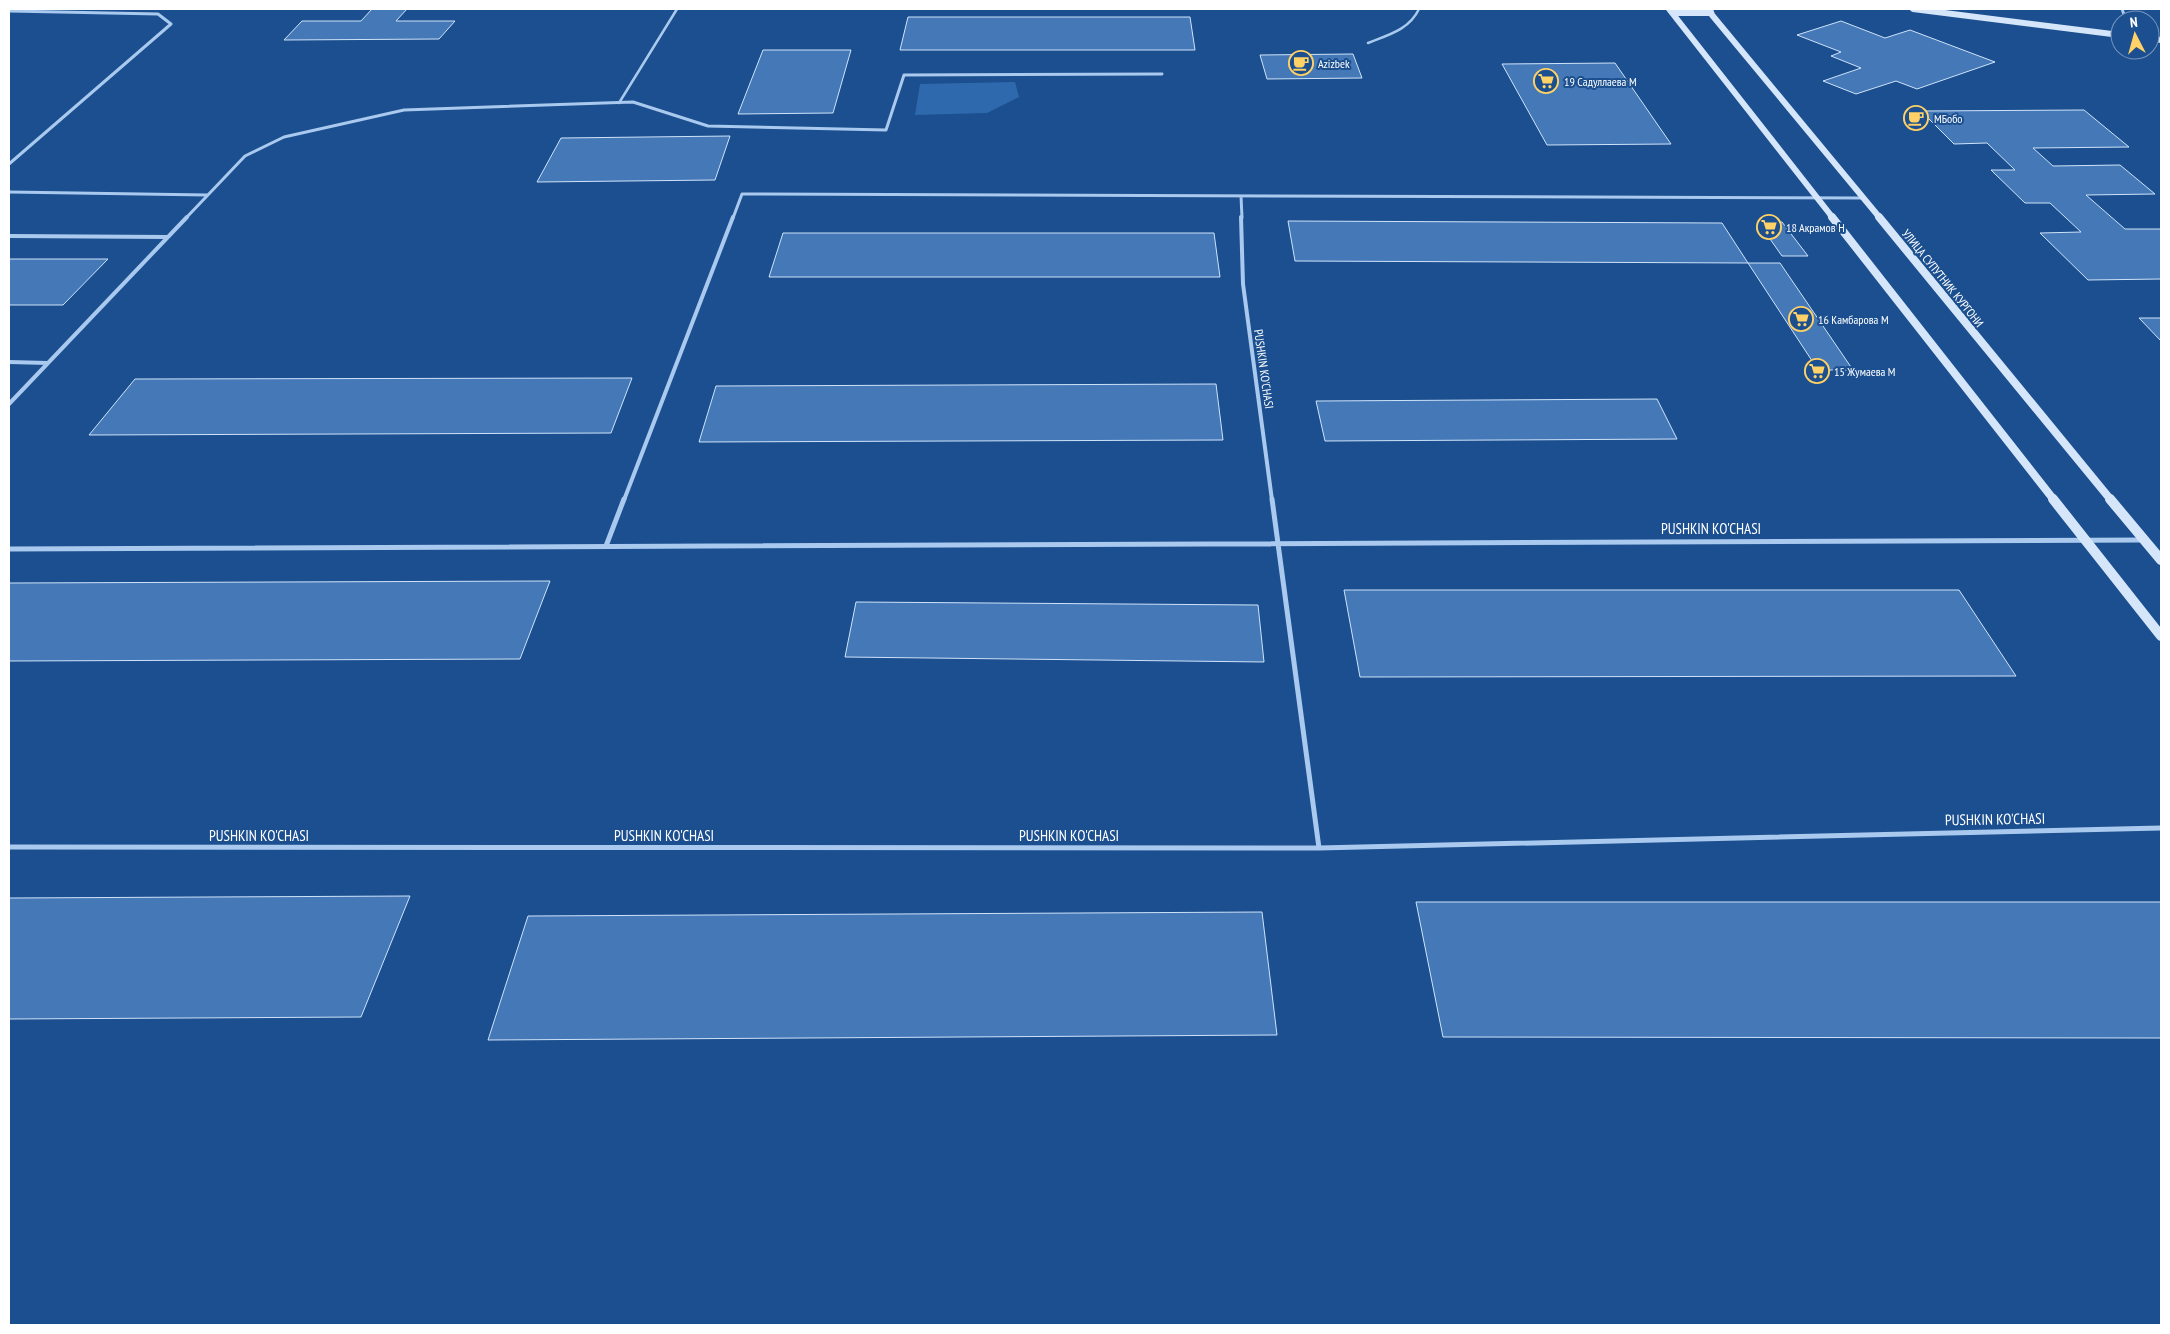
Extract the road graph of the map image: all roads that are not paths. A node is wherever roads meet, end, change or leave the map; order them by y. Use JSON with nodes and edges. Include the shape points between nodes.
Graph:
{"nodes":[{"id":1,"x":677,"y":9,"type":"edge"},
{"id":2,"x":1419,"y":9,"type":"edge"},
{"id":3,"x":1913,"y":9,"type":"edge"},
{"id":4,"x":9,"y":11,"type":"edge"},
{"id":5,"x":1671,"y":11,"type":"edge"},
{"id":6,"x":1711,"y":11,"type":"edge"},
{"id":7,"x":2110,"y":34,"type":"edge"},
{"id":8,"x":1368,"y":43,"type":"dead end"},
{"id":9,"x":1162,"y":74,"type":"dead end"},
{"id":10,"x":619,"y":103,"type":"junction"},
{"id":11,"x":9,"y":164,"type":"edge"},
{"id":12,"x":9,"y":192,"type":"edge"},
{"id":13,"x":207,"y":195,"type":"junction"},
{"id":14,"x":1241,"y":196,"type":"junction"},
{"id":15,"x":1862,"y":198,"type":"junction"},
{"id":16,"x":1819,"y":199,"type":"junction"},
{"id":17,"x":9,"y":236,"type":"edge"},
{"id":18,"x":168,"y":237,"type":"junction"},
{"id":19,"x":9,"y":362,"type":"edge"},
{"id":20,"x":48,"y":363,"type":"junction"},
{"id":21,"x":9,"y":404,"type":"edge"},
{"id":22,"x":2086,"y":539,"type":"junction"},
{"id":23,"x":2144,"y":540,"type":"junction"},
{"id":24,"x":1278,"y":543,"type":"junction"},
{"id":25,"x":606,"y":546,"type":"junction"},
{"id":26,"x":9,"y":549,"type":"edge"},
{"id":27,"x":2161,"y":560,"type":"edge"},
{"id":28,"x":2161,"y":636,"type":"edge"},
{"id":29,"x":2161,"y":828,"type":"edge"},
{"id":30,"x":9,"y":847,"type":"edge"},
{"id":31,"x":1319,"y":848,"type":"junction"}],
"edges":[{"from":1,"to":10,"type":"lane"},
{"from":2,"to":8,"type":"lane","via":[[1401,29]]},
{"from":3,"to":7,"type":"main road"},
{"from":4,"to":11,"type":"street","via":[[158,14],[171,24]]},
{"from":5,"to":6,"type":"main road"},
{"from":5,"to":16,"type":"main road"},
{"from":6,"to":15,"type":"main road","name":"УЛИЦА СУПУТНИК КУРГОНИ"},
{"from":9,"to":10,"type":"street","via":[[904,75],[886,130],[708,126],[633,102]]},
{"from":10,"to":13,"type":"street","via":[[404,110],[386,114],[284,137],[244,156]]},
{"from":12,"to":13,"type":"street"},
{"from":13,"to":18,"type":"street"},
{"from":14,"to":16,"type":"street"},
{"from":14,"to":24,"type":"street","name":"PUSHKIN KO'CHASI","via":[[1243,284]]},
{"from":14,"to":25,"type":"street","via":[[742,194]]},
{"from":15,"to":16,"type":"street"},
{"from":15,"to":23,"type":"main road","name":"УЛИЦА СУПУТНИК КУРГОНИ"},
{"from":16,"to":22,"type":"main road"},
{"from":17,"to":18,"type":"street"},
{"from":18,"to":20,"type":"street"},
{"from":19,"to":20,"type":"street"},
{"from":20,"to":21,"type":"street"},
{"from":22,"to":23,"type":"street","name":"PUSHKIN KO'CHASI"},
{"from":22,"to":24,"type":"street","name":"PUSHKIN KO'CHASI"},
{"from":22,"to":28,"type":"main road"},
{"from":23,"to":27,"type":"main road","name":"УЛИЦА СУПУТНИК КУРГОНИ"},
{"from":24,"to":25,"type":"street","name":"PUSHKIN KO'CHASI"},
{"from":24,"to":31,"type":"street","name":"PUSHKIN KO'CHASI"},
{"from":25,"to":26,"type":"street","name":"PUSHKIN KO'CHASI"},
{"from":29,"to":31,"type":"street","name":"PUSHKIN KO'CHASI"},
{"from":30,"to":31,"type":"street","name":"PUSHKIN KO'CHASI"}]}
